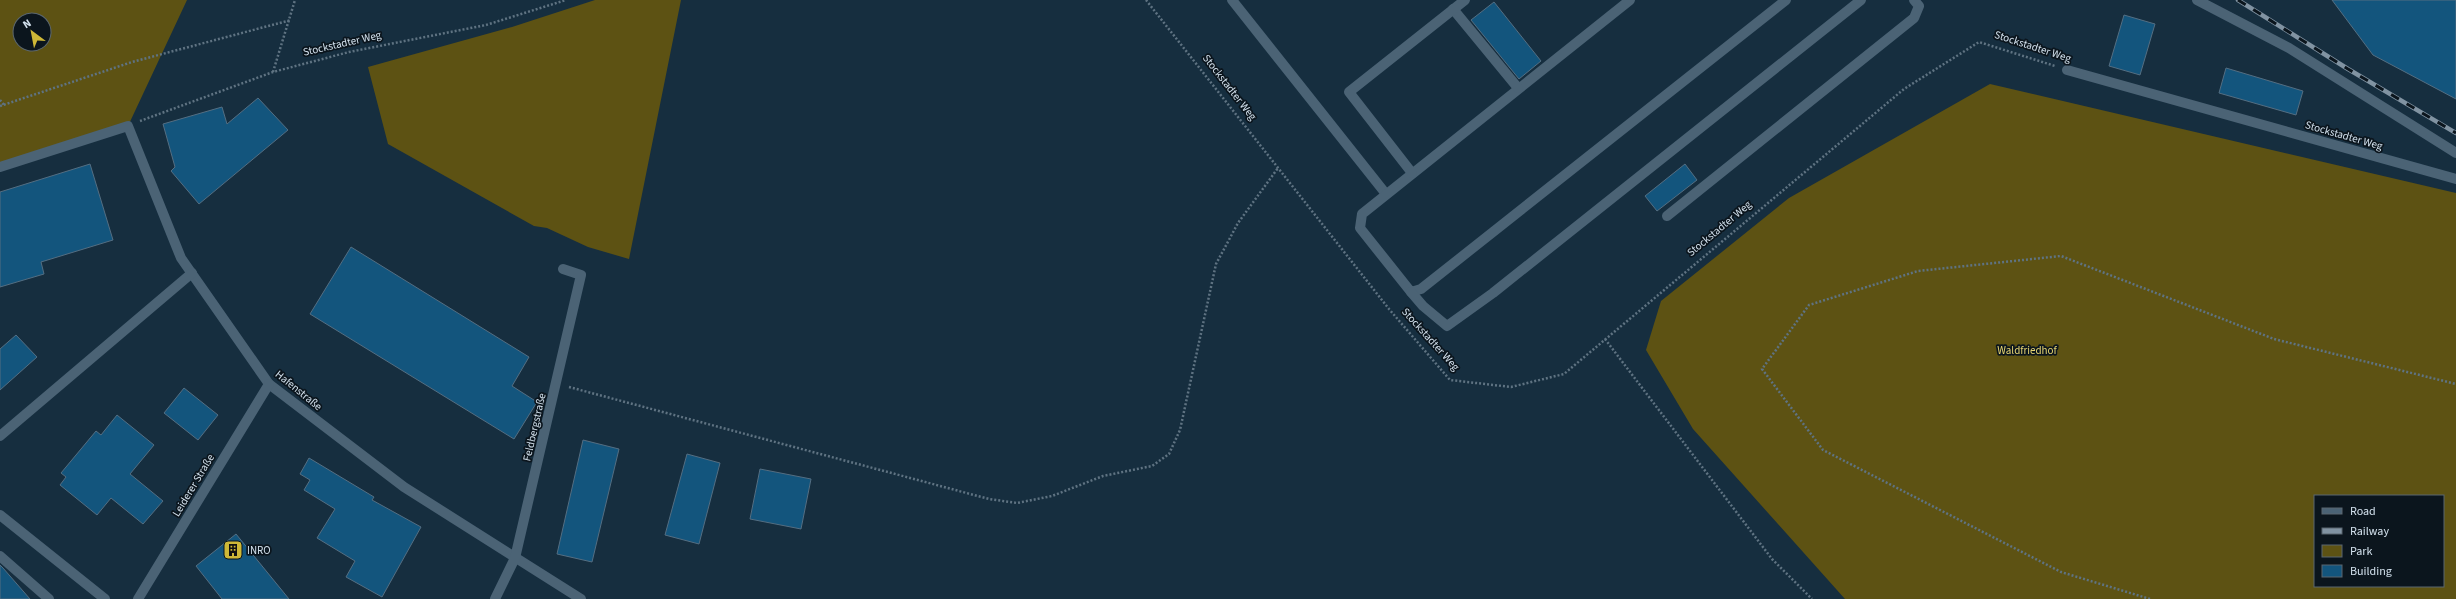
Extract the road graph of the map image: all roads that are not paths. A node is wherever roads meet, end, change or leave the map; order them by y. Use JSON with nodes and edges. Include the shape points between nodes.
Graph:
{"nodes":[{"id":1,"x":1232,"y":0,"type":"edge"},
{"id":2,"x":1465,"y":0,"type":"edge"},
{"id":3,"x":1630,"y":0,"type":"edge"},
{"id":4,"x":1786,"y":0,"type":"edge"},
{"id":5,"x":1861,"y":0,"type":"edge"},
{"id":6,"x":1914,"y":0,"type":"edge"},
{"id":7,"x":2197,"y":0,"type":"edge"},
{"id":8,"x":1453,"y":9,"type":"junction"},
{"id":9,"x":2067,"y":70,"type":"road end"},
{"id":10,"x":1518,"y":88,"type":"junction"},
{"id":11,"x":2456,"y":153,"type":"edge"},
{"id":12,"x":0,"y":167,"type":"edge"},
{"id":13,"x":1412,"y":173,"type":"junction"},
{"id":14,"x":2456,"y":179,"type":"edge"},
{"id":15,"x":1386,"y":194,"type":"junction"},
{"id":16,"x":1667,"y":216,"type":"dead end"},
{"id":17,"x":563,"y":270,"type":"dead end"},
{"id":18,"x":192,"y":273,"type":"junction"},
{"id":19,"x":1411,"y":292,"type":"junction"},
{"id":20,"x":269,"y":384,"type":"junction"},
{"id":21,"x":0,"y":436,"type":"edge"},
{"id":22,"x":0,"y":515,"type":"edge"},
{"id":23,"x":0,"y":556,"type":"edge"},
{"id":24,"x":515,"y":558,"type":"junction"},
{"id":25,"x":49,"y":599,"type":"edge"},
{"id":26,"x":105,"y":599,"type":"edge"},
{"id":27,"x":138,"y":599,"type":"edge"},
{"id":28,"x":494,"y":599,"type":"edge"},
{"id":29,"x":581,"y":599,"type":"edge"}],
"edges":[{"from":1,"to":15,"type":"street"},
{"from":2,"to":8,"type":"street"},
{"from":3,"to":10,"type":"street"},
{"from":4,"to":19,"type":"street","via":[[1421,289]]},
{"from":5,"to":19,"type":"street","via":[[1499,288],[1447,326]]},
{"from":6,"to":16,"type":"street","via":[[1919,6],[1914,18]]},
{"from":7,"to":11,"type":"street","via":[[2289,48]]},
{"from":8,"to":10,"type":"street"},
{"from":8,"to":13,"type":"street","via":[[1349,92]]},
{"from":9,"to":14,"type":"street","name":"Stockstadter Weg"},
{"from":10,"to":13,"type":"street"},
{"from":12,"to":18,"type":"street","name":"Hafenstraße","via":[[128,126],[181,258]]},
{"from":13,"to":15,"type":"street"},
{"from":15,"to":19,"type":"street","via":[[1362,214],[1360,228]]},
{"from":17,"to":24,"type":"street","name":"Feldbergstraße","via":[[580,275]]},
{"from":18,"to":20,"type":"street","name":"Hafenstraße"},
{"from":18,"to":21,"type":"street"},
{"from":20,"to":24,"type":"street","name":"Hafenstraße","via":[[404,487]]},
{"from":20,"to":27,"type":"street","name":"Leiderer Straße"},
{"from":22,"to":26,"type":"street"},
{"from":23,"to":25,"type":"street"},
{"from":24,"to":28,"type":"street","name":"Feldbergstraße"},
{"from":24,"to":29,"type":"street","name":"Hafenstraße"}]}
